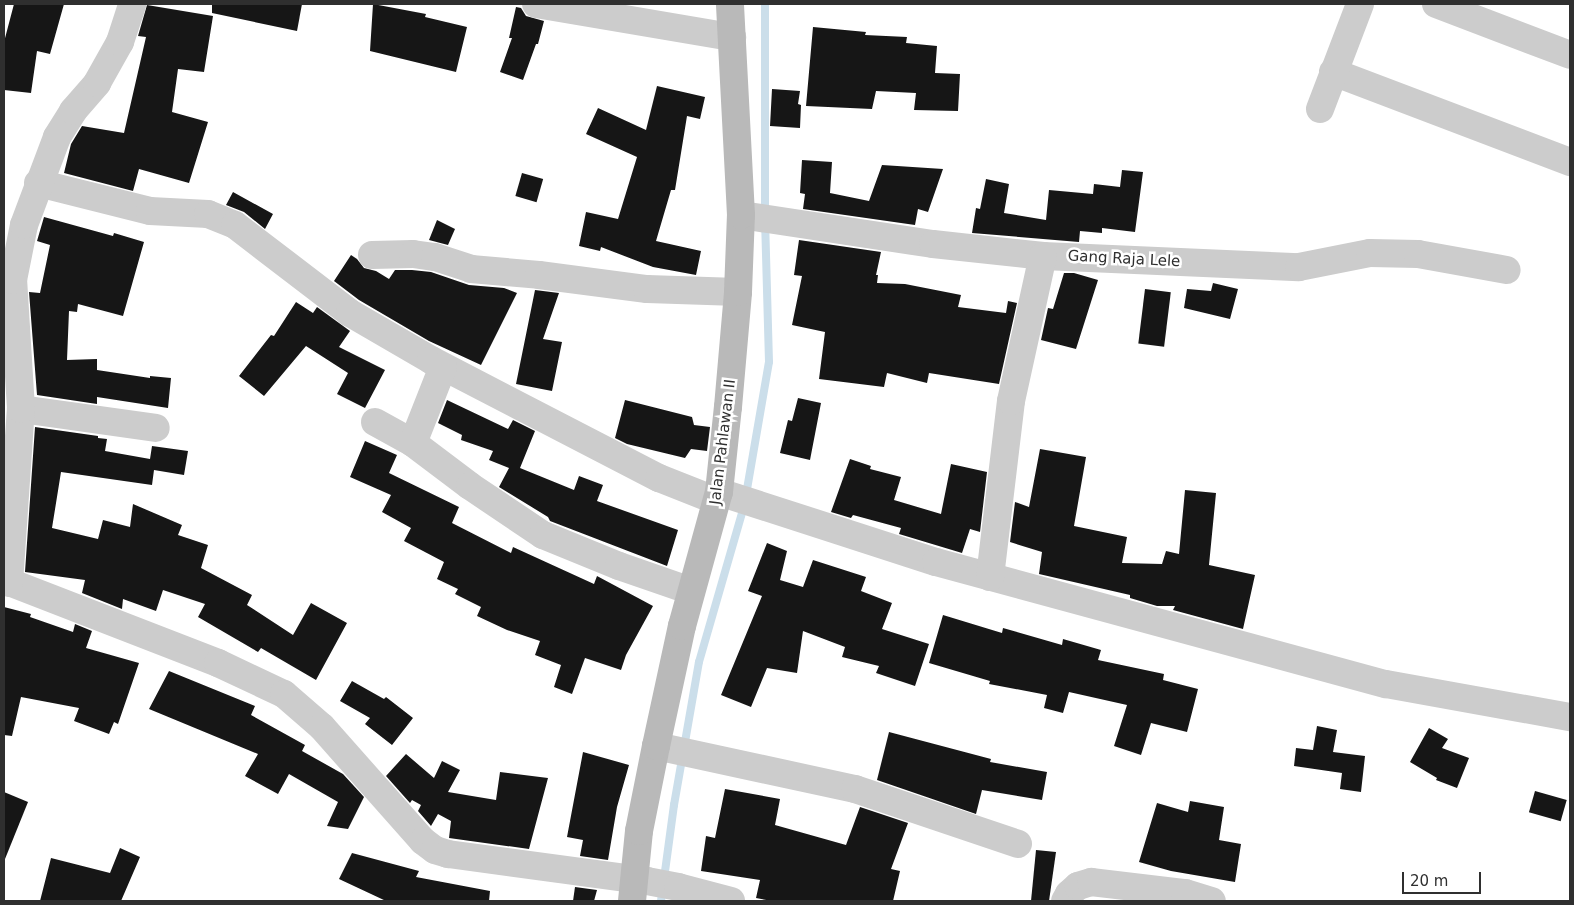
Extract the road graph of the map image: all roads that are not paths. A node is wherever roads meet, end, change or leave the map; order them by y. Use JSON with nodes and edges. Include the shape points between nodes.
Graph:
{"nodes":[{"id":1,"x":132,"y":4,"type":"edge"},
{"id":2,"x":536,"y":4,"type":"edge"},
{"id":3,"x":730,"y":4,"type":"edge"},
{"id":4,"x":1360,"y":4,"type":"edge"},
{"id":5,"x":1436,"y":4,"type":"edge"},
{"id":6,"x":732,"y":37,"type":"junction"},
{"id":7,"x":1570,"y":55,"type":"edge"},
{"id":8,"x":1333,"y":72,"type":"junction"},
{"id":9,"x":1320,"y":109,"type":"dead end"},
{"id":10,"x":1570,"y":162,"type":"edge"},
{"id":11,"x":38,"y":183,"type":"junction"},
{"id":12,"x":742,"y":215,"type":"junction"},
{"id":13,"x":372,"y":255,"type":"dead end"},
{"id":14,"x":1043,"y":256,"type":"junction"},
{"id":15,"x":1508,"y":270,"type":"dead end"},
{"id":16,"x":738,"y":292,"type":"junction"},
{"id":17,"x":444,"y":367,"type":"junction"},
{"id":18,"x":20,"y":409,"type":"junction"},
{"id":19,"x":375,"y":422,"type":"dead end"},
{"id":20,"x":156,"y":428,"type":"dead end"},
{"id":21,"x":413,"y":443,"type":"junction"},
{"id":22,"x":732,"y":499,"type":"junction"},
{"id":23,"x":990,"y":577,"type":"junction"},
{"id":24,"x":6,"y":582,"type":"edge"},
{"id":25,"x":691,"y":591,"type":"junction"},
{"id":26,"x":1570,"y":718,"type":"edge"},
{"id":27,"x":662,"y":747,"type":"junction"},
{"id":28,"x":1018,"y":844,"type":"dead end"},
{"id":29,"x":638,"y":888,"type":"edge"},
{"id":30,"x":731,"y":901,"type":"edge"},
{"id":31,"x":1065,"y":901,"type":"edge"},
{"id":32,"x":1212,"y":901,"type":"edge"}],
"edges":[{"from":1,"to":11,"type":"street","via":[[120,42],[97,83],[73,111],[57,137]]},
{"from":2,"to":6,"type":"street"},
{"from":3,"to":6,"type":"street","name":"Jalan Pahlawan II"},
{"from":4,"to":8,"type":"street"},
{"from":5,"to":7,"type":"street"},
{"from":6,"to":12,"type":"street","name":"Jalan Pahlawan II"},
{"from":8,"to":9,"type":"street"},
{"from":8,"to":10,"type":"street"},
{"from":11,"to":17,"type":"street","via":[[150,210],[208,214],[235,225],[350,313]]},
{"from":11,"to":18,"type":"street","via":[[24,225],[13,280]]},
{"from":12,"to":14,"type":"street","name":"Gang Raja Lele","via":[[933,244]]},
{"from":12,"to":16,"type":"street","name":"Jalan Pahlawan II"},
{"from":13,"to":16,"type":"street","via":[[414,254],[471,269],[647,289]]},
{"from":14,"to":15,"type":"street","name":"Gang Raja Lele","via":[[1300,267],[1370,253],[1418,254]]},
{"from":14,"to":23,"type":"street","via":[[1011,401]]},
{"from":16,"to":22,"type":"street","name":"Jalan Pahlawan II"},
{"from":17,"to":21,"type":"street"},
{"from":17,"to":22,"type":"street","via":[[659,478]]},
{"from":18,"to":20,"type":"street"},
{"from":18,"to":24,"type":"street"},
{"from":19,"to":21,"type":"street"},
{"from":21,"to":25,"type":"street","via":[[470,486],[543,534],[619,566]]},
{"from":22,"to":23,"type":"street"},
{"from":22,"to":25,"type":"street","name":"Jalan Pahlawan II"},
{"from":23,"to":26,"type":"street","via":[[1386,684]]},
{"from":24,"to":29,"type":"street","via":[[218,663],[284,694],[322,727],[434,850]]},
{"from":25,"to":27,"type":"street","name":"Jalan Pahlawan II"},
{"from":27,"to":28,"type":"street","via":[[855,789]]},
{"from":27,"to":29,"type":"street","name":"Jalan Pahlawan II","via":[[639,831]]},
{"from":29,"to":30,"type":"street","via":[[678,887]]},
{"from":31,"to":32,"type":"street","via":[[1078,886],[1091,882],[1185,893]]}]}
